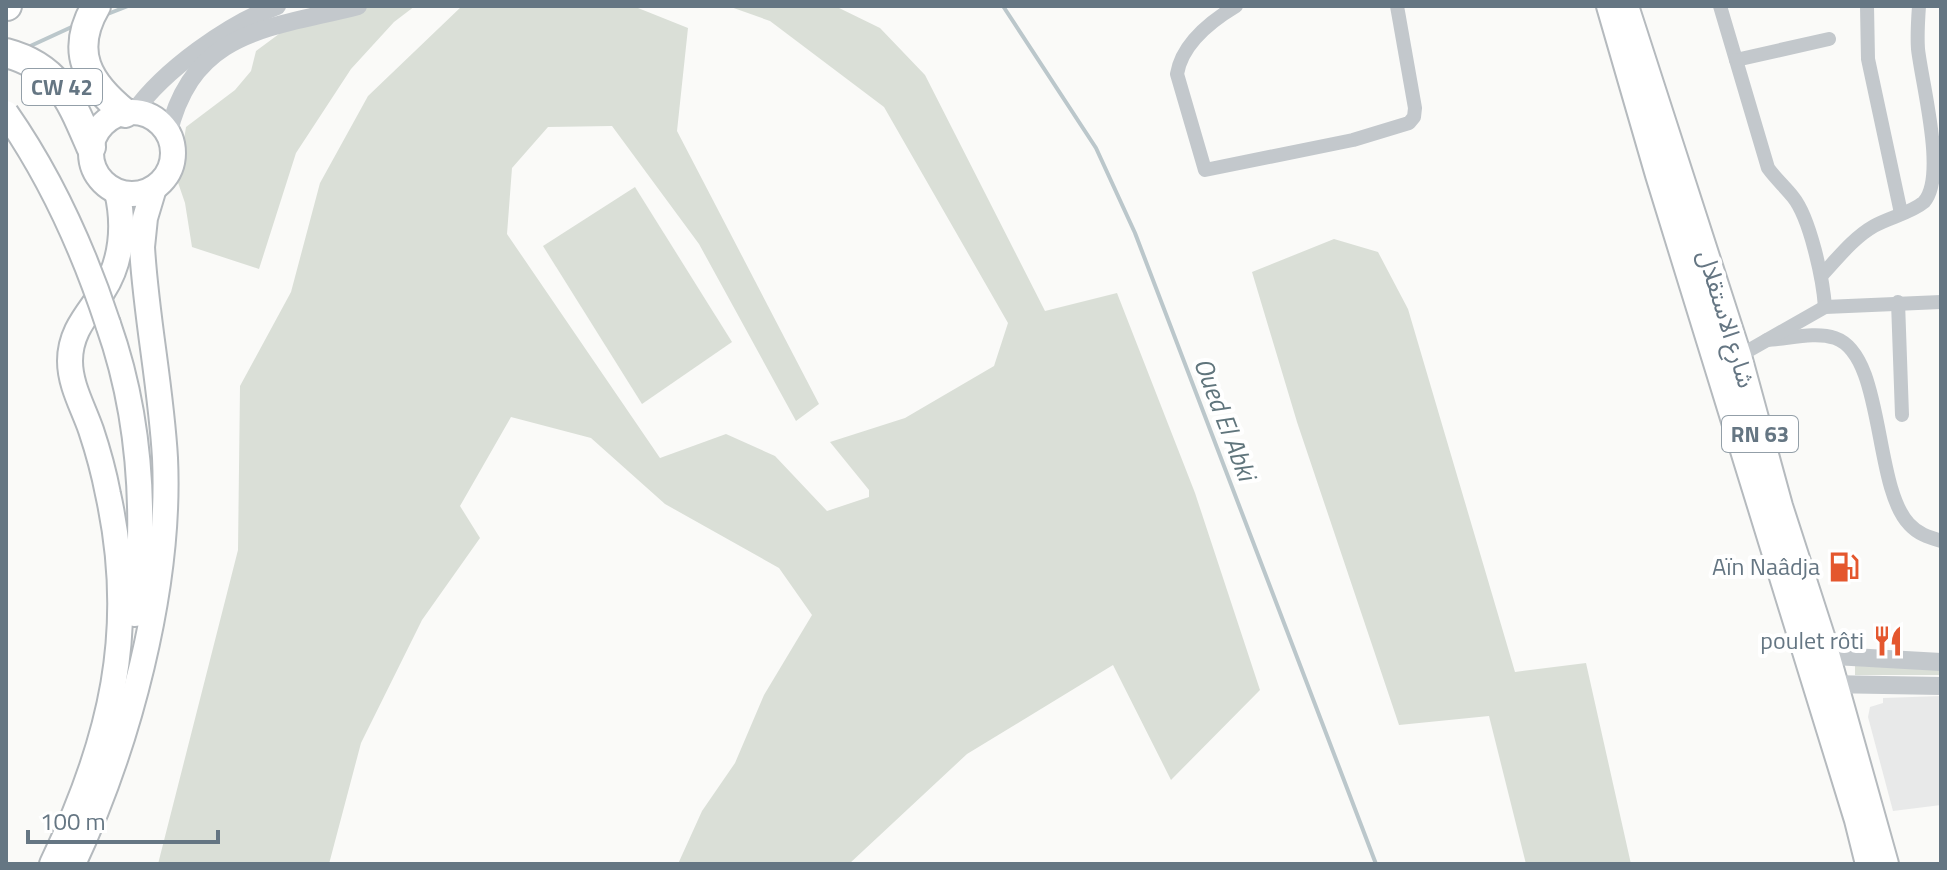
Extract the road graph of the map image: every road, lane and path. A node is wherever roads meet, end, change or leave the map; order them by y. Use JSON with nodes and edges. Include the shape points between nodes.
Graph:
{"nodes":[{"id":1,"x":96,"y":6,"type":"edge"},
{"id":2,"x":277,"y":6,"type":"edge"},
{"id":3,"x":358,"y":6,"type":"edge"},
{"id":4,"x":1236,"y":6,"type":"edge"},
{"id":5,"x":1397,"y":6,"type":"edge"},
{"id":6,"x":1609,"y":6,"type":"edge"},
{"id":7,"x":1626,"y":6,"type":"edge"},
{"id":8,"x":1720,"y":6,"type":"edge"},
{"id":9,"x":1867,"y":6,"type":"edge"},
{"id":10,"x":1919,"y":6,"type":"edge"},
{"id":11,"x":1829,"y":39,"type":"dead end"},
{"id":12,"x":6,"y":53,"type":"edge"},
{"id":13,"x":1736,"y":60,"type":"junction"},
{"id":14,"x":6,"y":113,"type":"edge"},
{"id":15,"x":129,"y":113,"type":"junction"},
{"id":16,"x":168,"y":135,"type":"junction"},
{"id":17,"x":91,"y":147,"type":"junction"},
{"id":18,"x":154,"y":188,"type":"junction"},
{"id":19,"x":117,"y":192,"type":"junction"},
{"id":20,"x":1901,"y":213,"type":"junction"},
{"id":21,"x":1821,"y":276,"type":"junction"},
{"id":22,"x":1898,"y":302,"type":"junction"},
{"id":23,"x":1941,"y":302,"type":"edge"},
{"id":24,"x":1825,"y":307,"type":"junction"},
{"id":25,"x":1767,"y":340,"type":"junction"},
{"id":26,"x":1739,"y":356,"type":"junction"},
{"id":27,"x":1902,"y":415,"type":"dead end"},
{"id":28,"x":1941,"y":541,"type":"edge"},
{"id":29,"x":1817,"y":655,"type":"junction"},
{"id":30,"x":1941,"y":662,"type":"edge"},
{"id":31,"x":127,"y":672,"type":"junction"},
{"id":32,"x":1825,"y":684,"type":"junction"},
{"id":33,"x":1941,"y":686,"type":"edge"},
{"id":34,"x":52,"y":864,"type":"edge"},
{"id":35,"x":73,"y":864,"type":"edge"},
{"id":36,"x":1868,"y":864,"type":"edge"},
{"id":37,"x":1886,"y":864,"type":"edge"}],
"edges":[{"from":1,"to":15,"type":"highway","via":[[84,43],[86,67],[97,88]]},
{"from":2,"to":15,"type":"street","number":"CW 42","via":[[212,40]]},
{"from":3,"to":16,"type":"street","via":[[264,27],[221,50],[186,84]]},
{"from":4,"to":5,"type":"street","via":[[1209,23],[1177,74],[1205,170],[1409,123],[1415,108]]},
{"from":6,"to":29,"type":"main road","number":"RN 63","via":[[1658,175]]},
{"from":7,"to":26,"type":"main road","name":"شارع الاستقلال","number":"RN 63"},
{"from":8,"to":13,"type":"street"},
{"from":9,"to":20,"type":"street","via":[[1868,59]]},
{"from":10,"to":20,"type":"street","via":[[1918,47],[1939,164],[1926,201]]},
{"from":11,"to":13,"type":"street"},
{"from":12,"to":17,"type":"highway","number":"CW 42","via":[[30,61],[57,81]]},
{"from":13,"to":21,"type":"street","via":[[1768,168],[1804,215]]},
{"from":14,"to":31,"type":"main road","bridge":true,"via":[[67,215],[126,384],[141,539]]},
{"from":15,"to":16,"type":"main road","via":[[150,117]]},
{"from":15,"to":17,"type":"main road","via":[[103,124]]},
{"from":16,"to":18,"type":"main road","via":[[172,160]]},
{"from":17,"to":19,"type":"main road","via":[[95,172]]},
{"from":18,"to":19,"type":"main road"},
{"from":18,"to":31,"type":"main road","via":[[142,247],[160,400],[162,546],[151,619]]},
{"from":19,"to":31,"type":"main road","via":[[122,227],[115,266],[81,320],[70,359],[115,528]]},
{"from":20,"to":21,"type":"street","via":[[1872,227]]},
{"from":21,"to":24,"type":"street"},
{"from":22,"to":23,"type":"street"},
{"from":22,"to":24,"type":"street"},
{"from":22,"to":27,"type":"street"},
{"from":24,"to":25,"type":"street"},
{"from":25,"to":26,"type":"street"},
{"from":25,"to":28,"type":"street","via":[[1818,336],[1850,347],[1866,377],[1894,497],[1907,523],[1923,536]]},
{"from":26,"to":29,"type":"main road","name":"شارع الاستقلال","number":"RN 63"},
{"from":29,"to":30,"type":"street"},
{"from":29,"to":32,"type":"main road","name":"شارع الاستقلال","number":"RN 63"},
{"from":31,"to":34,"type":"main road"},
{"from":31,"to":35,"type":"main road","via":[[116,760]]},
{"from":32,"to":33,"type":"street"},
{"from":32,"to":36,"type":"main road","number":"RN 63"},
{"from":32,"to":37,"type":"main road","name":"شارع الاستقلال","number":"RN 63"}]}
